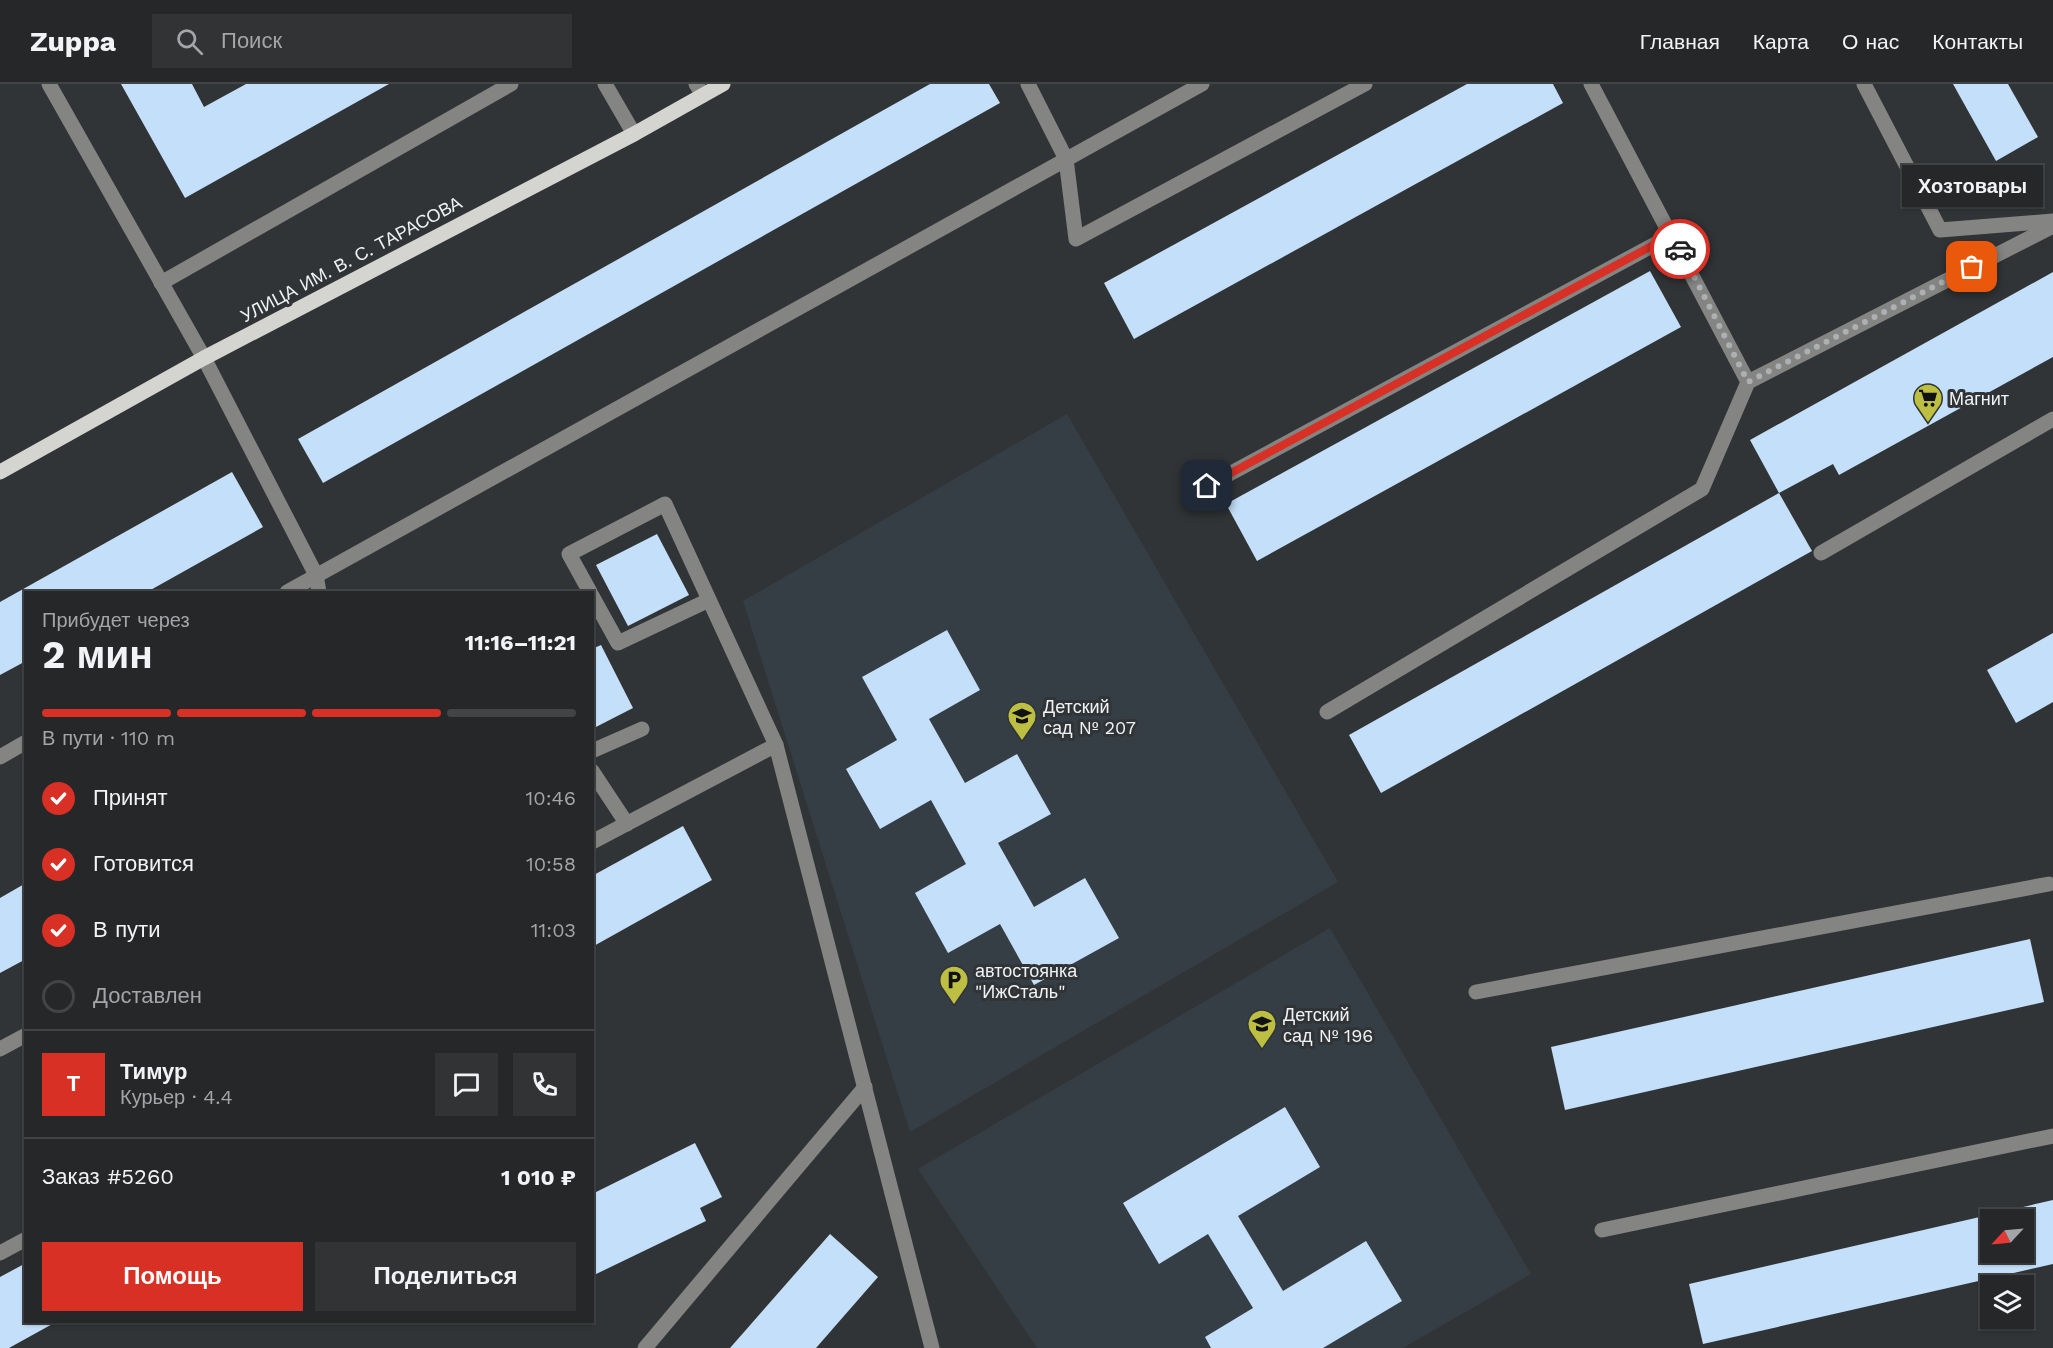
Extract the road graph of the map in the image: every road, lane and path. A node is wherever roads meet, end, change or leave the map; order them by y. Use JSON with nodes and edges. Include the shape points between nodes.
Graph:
{"nodes":[{"id":1,"x":49,"y":84,"type":"edge"},
{"id":2,"x":511,"y":84,"type":"edge"},
{"id":3,"x":606,"y":84,"type":"edge"},
{"id":4,"x":723,"y":84,"type":"edge"},
{"id":5,"x":1028,"y":84,"type":"edge"},
{"id":6,"x":1202,"y":84,"type":"edge"},
{"id":7,"x":1365,"y":84,"type":"edge"},
{"id":8,"x":1591,"y":84,"type":"edge"},
{"id":9,"x":1864,"y":84,"type":"edge"},
{"id":10,"x":699,"y":90,"type":"edge"},
{"id":11,"x":634,"y":134,"type":"junction"},
{"id":12,"x":1066,"y":159,"type":"junction"},
{"id":13,"x":2053,"y":224,"type":"edge"},
{"id":14,"x":1672,"y":235,"type":"junction"},
{"id":15,"x":161,"y":283,"type":"junction"},
{"id":16,"x":204,"y":358,"type":"junction"},
{"id":17,"x":1748,"y":382,"type":"junction"},
{"id":18,"x":2053,"y":419,"type":"edge"},
{"id":19,"x":0,"y":472,"type":"edge"},
{"id":20,"x":1207,"y":486,"type":"dead end"},
{"id":21,"x":1821,"y":553,"type":"dead end"},
{"id":22,"x":316,"y":576,"type":"junction"},
{"id":23,"x":288,"y":591,"type":"edge"},
{"id":24,"x":320,"y":591,"type":"edge"},
{"id":25,"x":590,"y":591,"type":"edge"},
{"id":26,"x":594,"y":598,"type":"edge"},
{"id":27,"x":709,"y":600,"type":"junction"},
{"id":28,"x":1327,"y":712,"type":"dead end"},
{"id":29,"x":642,"y":729,"type":"dead end"},
{"id":30,"x":24,"y":743,"type":"edge"},
{"id":31,"x":776,"y":745,"type":"junction"},
{"id":32,"x":594,"y":750,"type":"edge"},
{"id":33,"x":0,"y":757,"type":"edge"},
{"id":34,"x":594,"y":774,"type":"edge"},
{"id":35,"x":627,"y":824,"type":"junction"},
{"id":36,"x":594,"y":841,"type":"edge"},
{"id":37,"x":2052,"y":886,"type":"edge"},
{"id":38,"x":1476,"y":992,"type":"dead end"},
{"id":39,"x":24,"y":1036,"type":"edge"},
{"id":40,"x":0,"y":1049,"type":"edge"},
{"id":41,"x":865,"y":1087,"type":"junction"},
{"id":42,"x":2053,"y":1136,"type":"edge"},
{"id":43,"x":1602,"y":1230,"type":"dead end"},
{"id":44,"x":24,"y":1240,"type":"edge"},
{"id":45,"x":0,"y":1253,"type":"edge"},
{"id":46,"x":645,"y":1348,"type":"edge"},
{"id":47,"x":932,"y":1348,"type":"edge"}],
"edges":[{"from":1,"to":15,"type":"lane"},
{"from":2,"to":15,"type":"lane"},
{"from":3,"to":11,"type":"lane"},
{"from":4,"to":10,"type":"main road","name":"УЛИЦА ИМ. В. С. ТАРАСОВА"},
{"from":5,"to":12,"type":"lane"},
{"from":6,"to":12,"type":"lane"},
{"from":7,"to":12,"type":"lane","via":[[1076,239]]},
{"from":8,"to":14,"type":"lane"},
{"from":9,"to":13,"type":"lane","via":[[1940,230]]},
{"from":10,"to":11,"type":"main road","name":"УЛИЦА ИМ. В. С. ТАРАСОВА"},
{"from":11,"to":16,"type":"main road","name":"УЛИЦА ИМ. В. С. ТАРАСОВА"},
{"from":12,"to":22,"type":"lane"},
{"from":13,"to":17,"type":"lane"},
{"from":14,"to":17,"type":"lane"},
{"from":14,"to":20,"type":"lane"},
{"from":15,"to":16,"type":"lane"},
{"from":16,"to":19,"type":"main road","name":"УЛИЦА ИМ. В. С. ТАРАСОВА"},
{"from":16,"to":22,"type":"lane"},
{"from":17,"to":28,"type":"lane","via":[[1702,489]]},
{"from":18,"to":21,"type":"lane"},
{"from":22,"to":23,"type":"lane"},
{"from":22,"to":24,"type":"lane"},
{"from":25,"to":27,"type":"lane","via":[[569,554],[665,504]]},
{"from":26,"to":27,"type":"lane","via":[[618,643]]},
{"from":27,"to":31,"type":"lane"},
{"from":29,"to":32,"type":"lane"},
{"from":30,"to":33,"type":"lane"},
{"from":31,"to":35,"type":"lane"},
{"from":31,"to":41,"type":"lane"},
{"from":34,"to":35,"type":"lane"},
{"from":35,"to":36,"type":"lane"},
{"from":37,"to":38,"type":"lane"},
{"from":39,"to":40,"type":"lane"},
{"from":41,"to":46,"type":"lane"},
{"from":41,"to":47,"type":"lane"},
{"from":42,"to":43,"type":"lane"},
{"from":44,"to":45,"type":"lane"}]}
